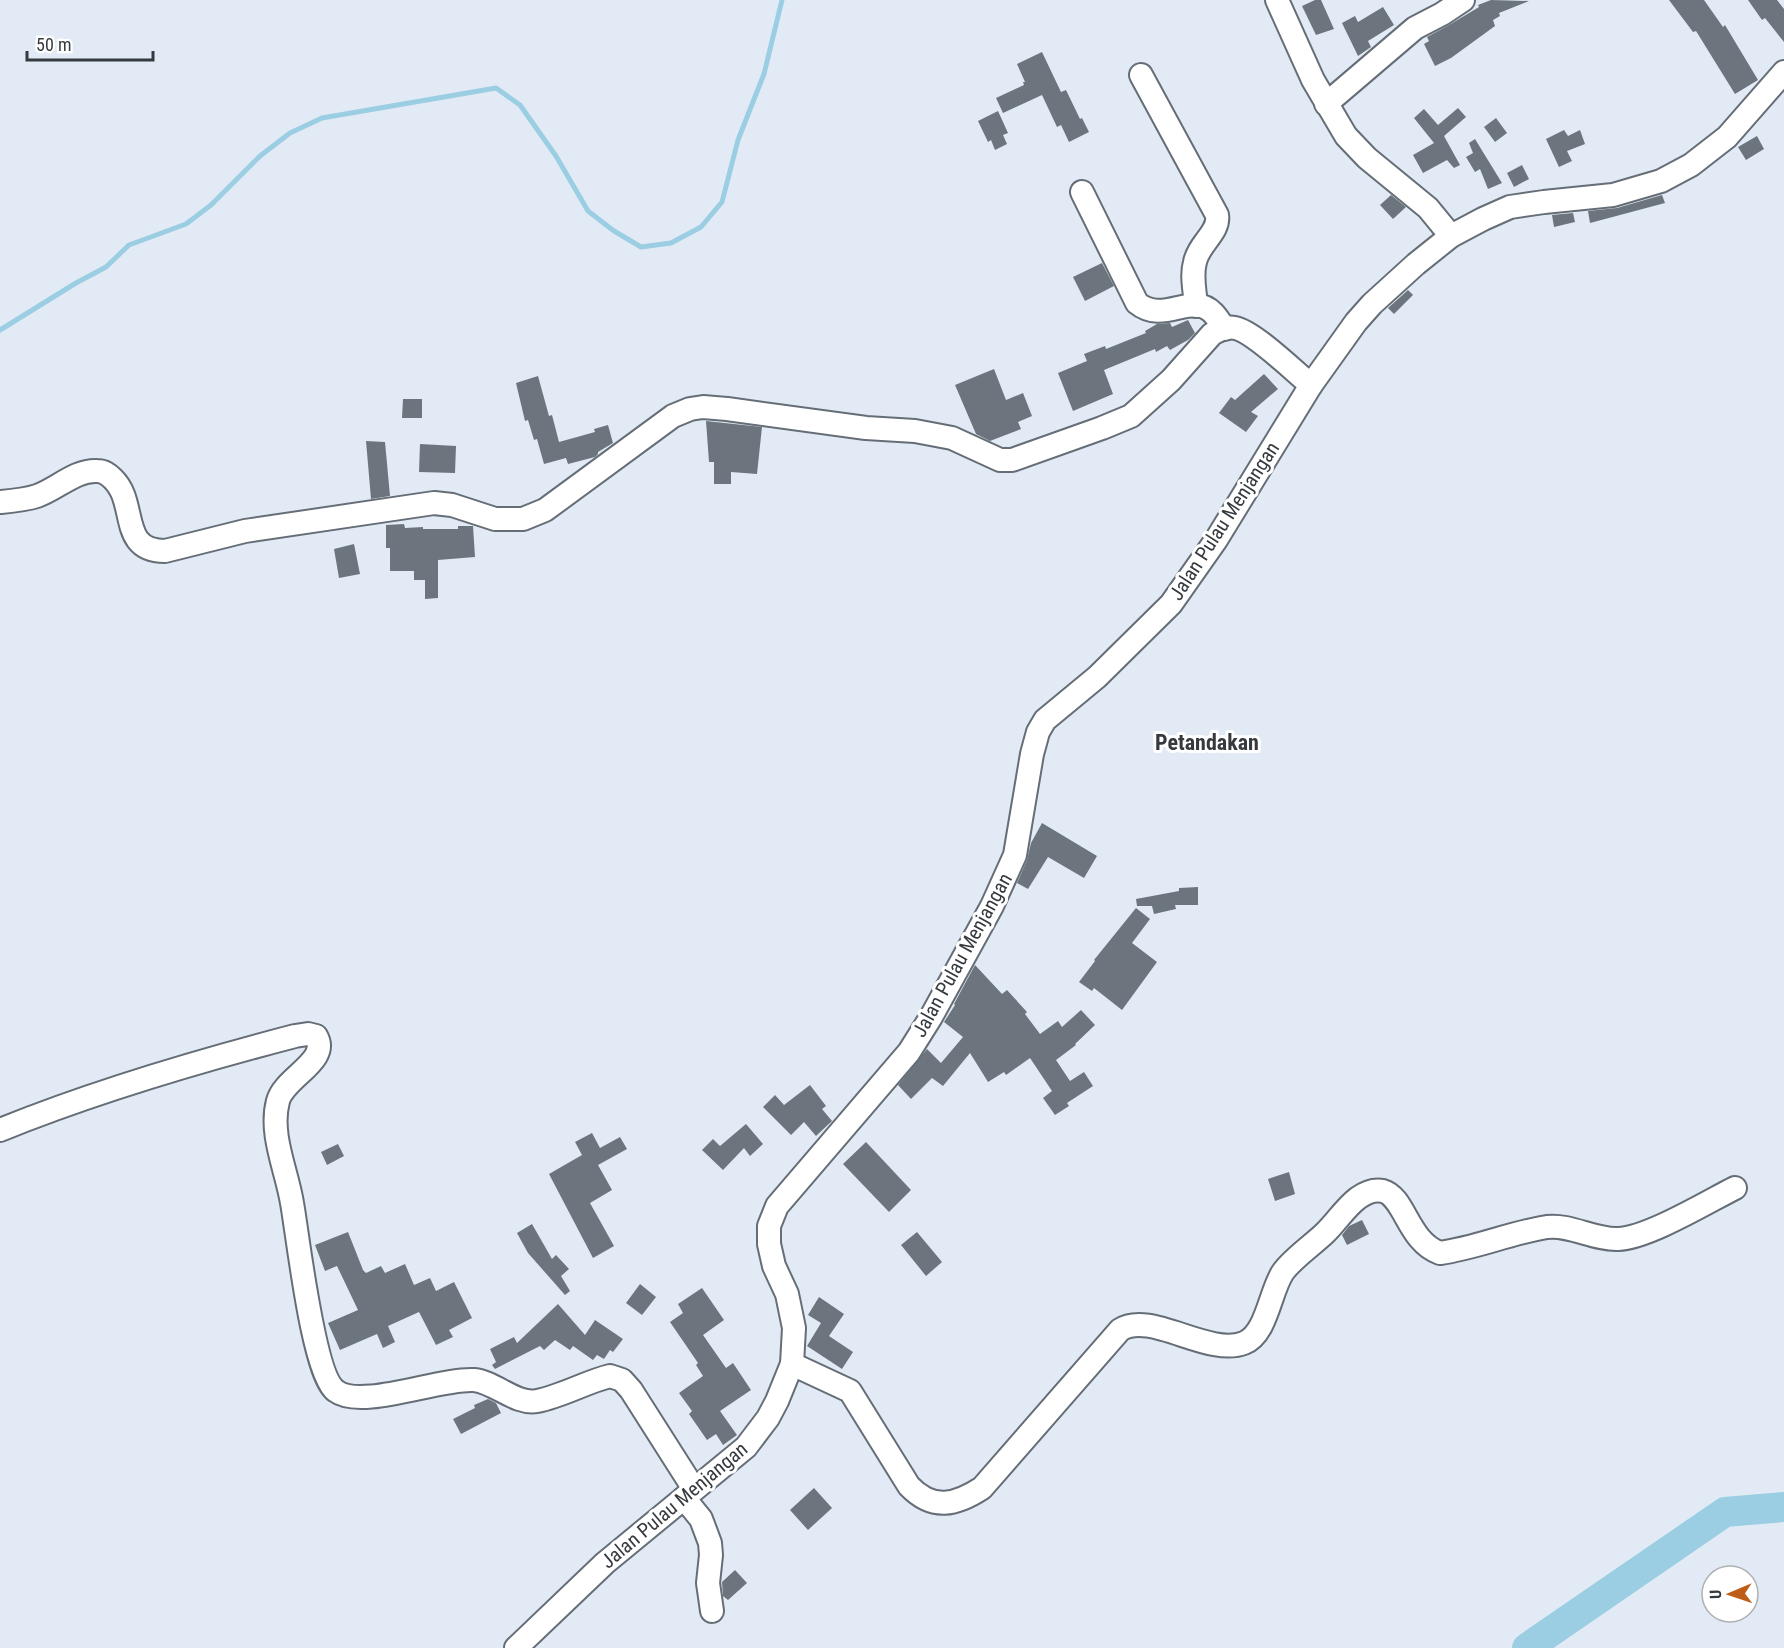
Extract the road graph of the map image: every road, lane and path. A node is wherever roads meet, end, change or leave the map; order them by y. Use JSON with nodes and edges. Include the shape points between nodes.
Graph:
{"nodes":[{"id":1,"x":1277,"y":0,"type":"edge"},
{"id":2,"x":1463,"y":0,"type":"edge"},
{"id":3,"x":1784,"y":72,"type":"edge"},
{"id":4,"x":1141,"y":75,"type":"dead end"},
{"id":5,"x":1326,"y":105,"type":"junction"},
{"id":6,"x":1082,"y":192,"type":"dead end"},
{"id":7,"x":1451,"y":237,"type":"junction"},
{"id":8,"x":1196,"y":306,"type":"junction"},
{"id":9,"x":1225,"y":329,"type":"junction"},
{"id":10,"x":1311,"y":385,"type":"junction"},
{"id":11,"x":0,"y":502,"type":"edge"},
{"id":12,"x":0,"y":1130,"type":"edge"},
{"id":13,"x":1735,"y":1188,"type":"dead end"},
{"id":14,"x":792,"y":1365,"type":"junction"},
{"id":15,"x":689,"y":1493,"type":"junction"},
{"id":16,"x":712,"y":1611,"type":"dead end"},
{"id":17,"x":516,"y":1648,"type":"edge"}],
"edges":[{"from":1,"to":5,"type":"street"},
{"from":2,"to":5,"type":"street","via":[[1415,28]]},
{"from":3,"to":7,"type":"street","name":"Jalan Pulau Menjangan","via":[[1727,137],[1691,165],[1661,181],[1613,195],[1510,207]]},
{"from":4,"to":8,"type":"street","via":[[1217,215],[1216,228],[1200,247],[1192,274]]},
{"from":5,"to":7,"type":"street","via":[[1367,158],[1428,207]]},
{"from":6,"to":8,"type":"street","via":[[1137,303],[1153,312]]},
{"from":7,"to":10,"type":"street","name":"Jalan Pulau Menjangan","via":[[1372,304],[1341,340]]},
{"from":8,"to":9,"type":"street","via":[[1213,312]]},
{"from":9,"to":10,"type":"street","via":[[1237,328],[1245,333]]},
{"from":9,"to":11,"type":"street","via":[[1212,334],[1171,380],[1131,416],[1012,460],[1000,460],[939,434],[703,407],[673,416],[545,510],[523,519],[495,519],[434,503],[257,529],[153,551],[136,539],[125,495],[116,482],[98,471],[85,472],[37,495]]},
{"from":10,"to":14,"type":"street","name":"Jalan Pulau Menjangan","via":[[1171,604],[1097,678],[1045,720],[1032,754],[1015,855],[992,906],[931,1017],[909,1052],[777,1206],[769,1226],[769,1244],[774,1266],[788,1294],[794,1328]]},
{"from":12,"to":15,"type":"street","via":[[110,1088],[183,1066],[295,1036],[316,1036],[316,1058],[281,1091],[277,1102],[277,1137],[292,1200],[316,1346],[328,1382],[336,1392],[368,1398],[477,1380],[535,1402],[610,1376],[622,1380],[631,1390]]},
{"from":13,"to":14,"type":"street","via":[[1640,1234],[1620,1239],[1550,1227],[1440,1253],[1433,1251],[1412,1229],[1394,1197],[1380,1190],[1369,1192],[1357,1199],[1283,1272],[1251,1339],[1235,1345],[1216,1344],[1140,1324],[1126,1326],[982,1488],[954,1502],[941,1504],[918,1495],[848,1391]]},
{"from":14,"to":15,"type":"street","name":"Jalan Pulau Menjangan","via":[[768,1418],[737,1454]]},
{"from":15,"to":16,"type":"street","via":[[710,1543],[708,1582]]},
{"from":15,"to":17,"type":"street","name":"Jalan Pulau Menjangan","via":[[580,1585]]}]}
